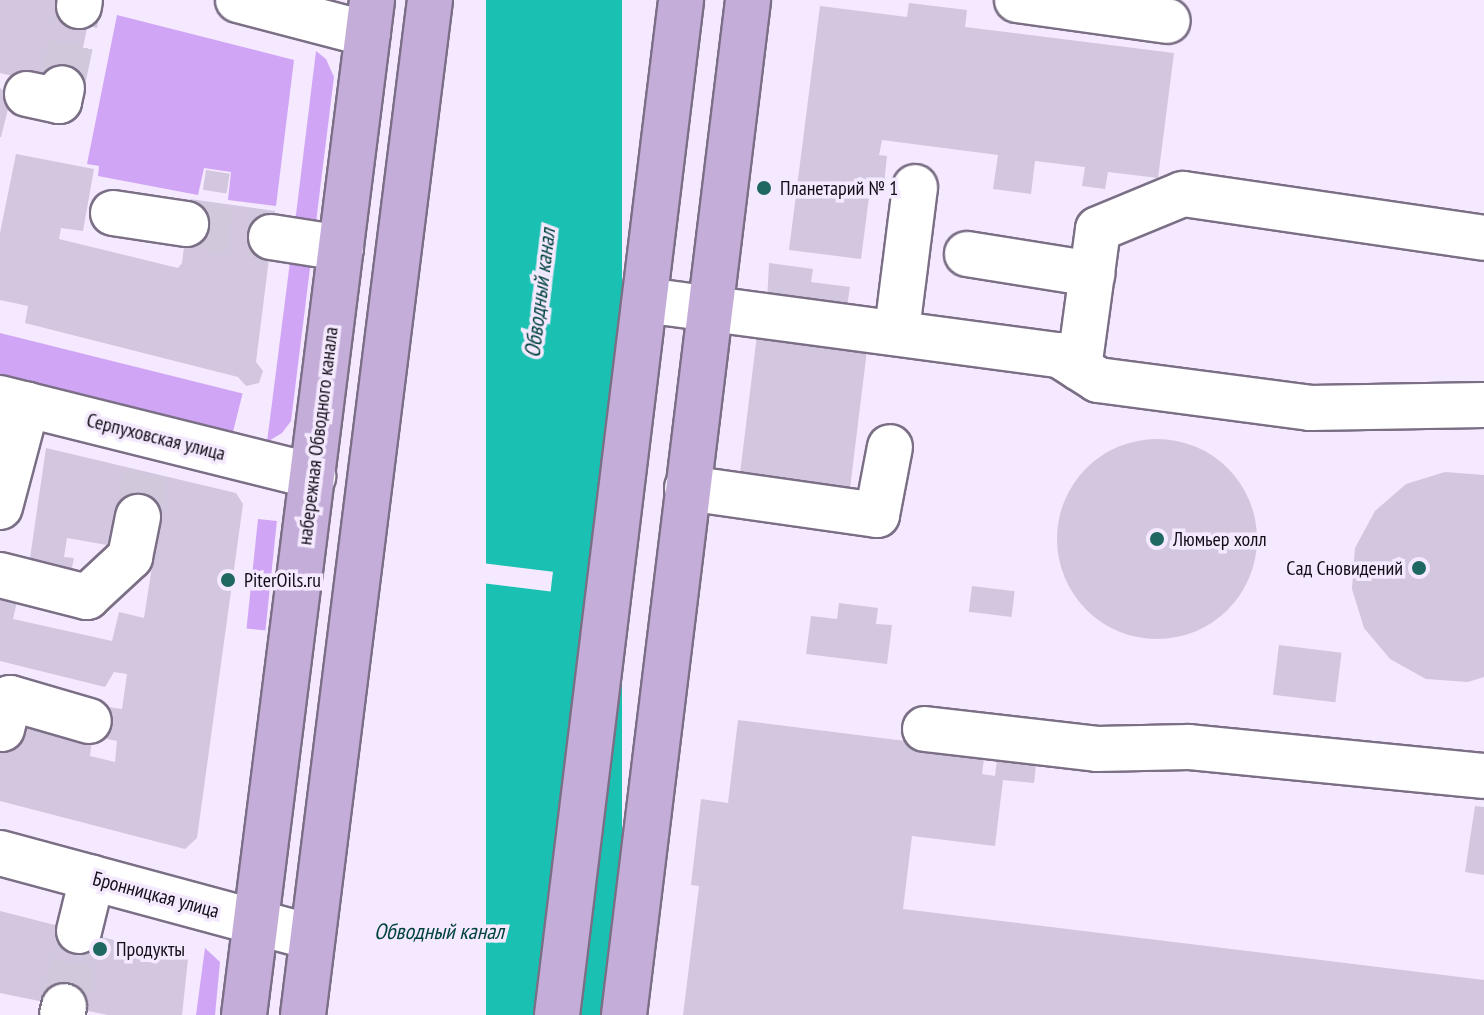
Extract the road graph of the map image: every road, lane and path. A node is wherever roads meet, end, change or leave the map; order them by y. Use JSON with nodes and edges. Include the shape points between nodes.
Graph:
{"nodes":[{"id":1,"x":238,"y":0,"type":"edge"},
{"id":2,"x":430,"y":0,"type":"edge"},
{"id":3,"x":681,"y":0,"type":"edge"},
{"id":4,"x":748,"y":0,"type":"edge"},
{"id":5,"x":1017,"y":0,"type":"edge"},
{"id":6,"x":370,"y":17,"type":"edge"},
{"id":7,"x":1168,"y":21,"type":"dead end"},
{"id":8,"x":915,"y":187,"type":"dead end"},
{"id":9,"x":113,"y":213,"type":"dead end"},
{"id":10,"x":186,"y":224,"type":"tunnel mouth"},
{"id":11,"x":271,"y":237,"type":"tunnel mouth"},
{"id":12,"x":1484,"y":238,"type":"edge"},
{"id":13,"x":341,"y":248,"type":"junction"},
{"id":14,"x":967,"y":254,"type":"dead end"},
{"id":15,"x":1092,"y":274,"type":"junction"},
{"id":16,"x":645,"y":300,"type":"junction"},
{"id":17,"x":711,"y":307,"type":"junction"},
{"id":18,"x":897,"y":330,"type":"junction"},
{"id":19,"x":1079,"y":368,"type":"junction"},
{"id":20,"x":14,"y":402,"type":"edge"},
{"id":21,"x":1484,"y":405,"type":"edge"},
{"id":22,"x":890,"y":447,"type":"dead end"},
{"id":23,"x":313,"y":476,"type":"junction"},
{"id":24,"x":687,"y":488,"type":"junction"},
{"id":25,"x":0,"y":507,"type":"edge"},
{"id":26,"x":138,"y":517,"type":"tunnel mouth"},
{"id":27,"x":0,"y":575,"type":"edge"},
{"id":28,"x":89,"y":721,"type":"dead end"},
{"id":29,"x":2,"y":729,"type":"edge"},
{"id":30,"x":925,"y":729,"type":"dead end"},
{"id":31,"x":1484,"y":776,"type":"edge"},
{"id":32,"x":0,"y":853,"type":"edge"},
{"id":33,"x":92,"y":878,"type":"junction"},
{"id":34,"x":255,"y":922,"type":"junction"},
{"id":35,"x":79,"y":931,"type":"tunnel mouth"},
{"id":36,"x":312,"y":937,"type":"junction"},
{"id":37,"x":244,"y":1015,"type":"edge"},
{"id":38,"x":303,"y":1015,"type":"edge"},
{"id":39,"x":557,"y":1015,"type":"edge"},
{"id":40,"x":624,"y":1015,"type":"edge"}],
"edges":[{"from":1,"to":6,"type":"street"},
{"from":2,"to":36,"type":"main road"},
{"from":3,"to":16,"type":"main road"},
{"from":4,"to":17,"type":"main road"},
{"from":5,"to":7,"type":"street"},
{"from":6,"to":13,"type":"main road","name":"набережная Обводного канала"},
{"from":8,"to":18,"type":"street"},
{"from":9,"to":10,"type":"street"},
{"from":11,"to":13,"type":"street"},
{"from":12,"to":15,"type":"street","via":[[1183,194],[1098,229]]},
{"from":13,"to":23,"type":"main road","name":"набережная Обводного канала"},
{"from":14,"to":15,"type":"street"},
{"from":15,"to":19,"type":"street"},
{"from":16,"to":17,"type":"street"},
{"from":16,"to":39,"type":"main road"},
{"from":17,"to":18,"type":"street"},
{"from":17,"to":24,"type":"main road"},
{"from":18,"to":19,"type":"street","via":[[1059,355]]},
{"from":19,"to":21,"type":"street","via":[[1098,380],[1310,408]]},
{"from":20,"to":23,"type":"street","name":"Серпуховская улица","via":[[150,453]]},
{"from":20,"to":25,"type":"street"},
{"from":22,"to":24,"type":"street","via":[[877,515]]},
{"from":23,"to":34,"type":"main road","name":"набережная Обводного канала"},
{"from":24,"to":40,"type":"main road"},
{"from":26,"to":27,"type":"street","via":[[130,557],[87,597]]},
{"from":28,"to":29,"type":"street","via":[[10,698]]},
{"from":30,"to":31,"type":"street","via":[[1097,749],[1189,747]]},
{"from":32,"to":33,"type":"street","name":"Бронницкая улица"},
{"from":33,"to":34,"type":"street","name":"Бронницкая улица"},
{"from":33,"to":35,"type":"street"},
{"from":34,"to":36,"type":"street","name":"Бронницкая улица"},
{"from":34,"to":37,"type":"main road","name":"набережная Обводного канала"},
{"from":36,"to":38,"type":"main road"}]}
